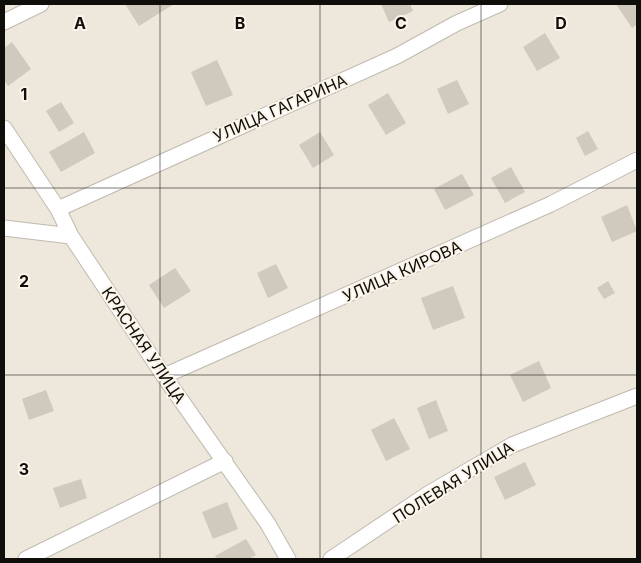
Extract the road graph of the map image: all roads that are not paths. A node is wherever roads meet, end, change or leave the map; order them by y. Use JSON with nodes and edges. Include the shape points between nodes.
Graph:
{"nodes":[{"id":1,"x":41,"y":4,"type":"edge"},
{"id":2,"x":500,"y":4,"type":"edge"},
{"id":3,"x":4,"y":22,"type":"edge"},
{"id":4,"x":4,"y":128,"type":"edge"},
{"id":5,"x":637,"y":160,"type":"edge"},
{"id":6,"x":58,"y":209,"type":"junction"},
{"id":7,"x":4,"y":228,"type":"edge"},
{"id":8,"x":71,"y":236,"type":"junction"},
{"id":9,"x":164,"y":376,"type":"junction"},
{"id":10,"x":637,"y":396,"type":"edge"},
{"id":11,"x":225,"y":461,"type":"junction"},
{"id":12,"x":26,"y":559,"type":"edge"},
{"id":13,"x":288,"y":559,"type":"edge"},
{"id":14,"x":331,"y":559,"type":"edge"}],
"edges":[{"from":1,"to":3,"type":"street"},
{"from":2,"to":6,"type":"street","name":"УЛИЦА ГАГАРИНА","via":[[396,56]]},
{"from":4,"to":6,"type":"street","name":"КРАСНАЯ УЛИЦА"},
{"from":5,"to":9,"type":"street","name":"УЛИЦА КИРОВА","via":[[551,204]]},
{"from":6,"to":8,"type":"street","name":"КРАСНАЯ УЛИЦА"},
{"from":7,"to":8,"type":"street"},
{"from":8,"to":9,"type":"street","name":"КРАСНАЯ УЛИЦА"},
{"from":9,"to":11,"type":"street","name":"КРАСНАЯ УЛИЦА"},
{"from":10,"to":14,"type":"street","name":"ПОЛЕВАЯ УЛИЦА","via":[[512,445],[428,494]]},
{"from":11,"to":12,"type":"street"},
{"from":11,"to":13,"type":"street","name":"КРАСНАЯ УЛИЦА"}]}
